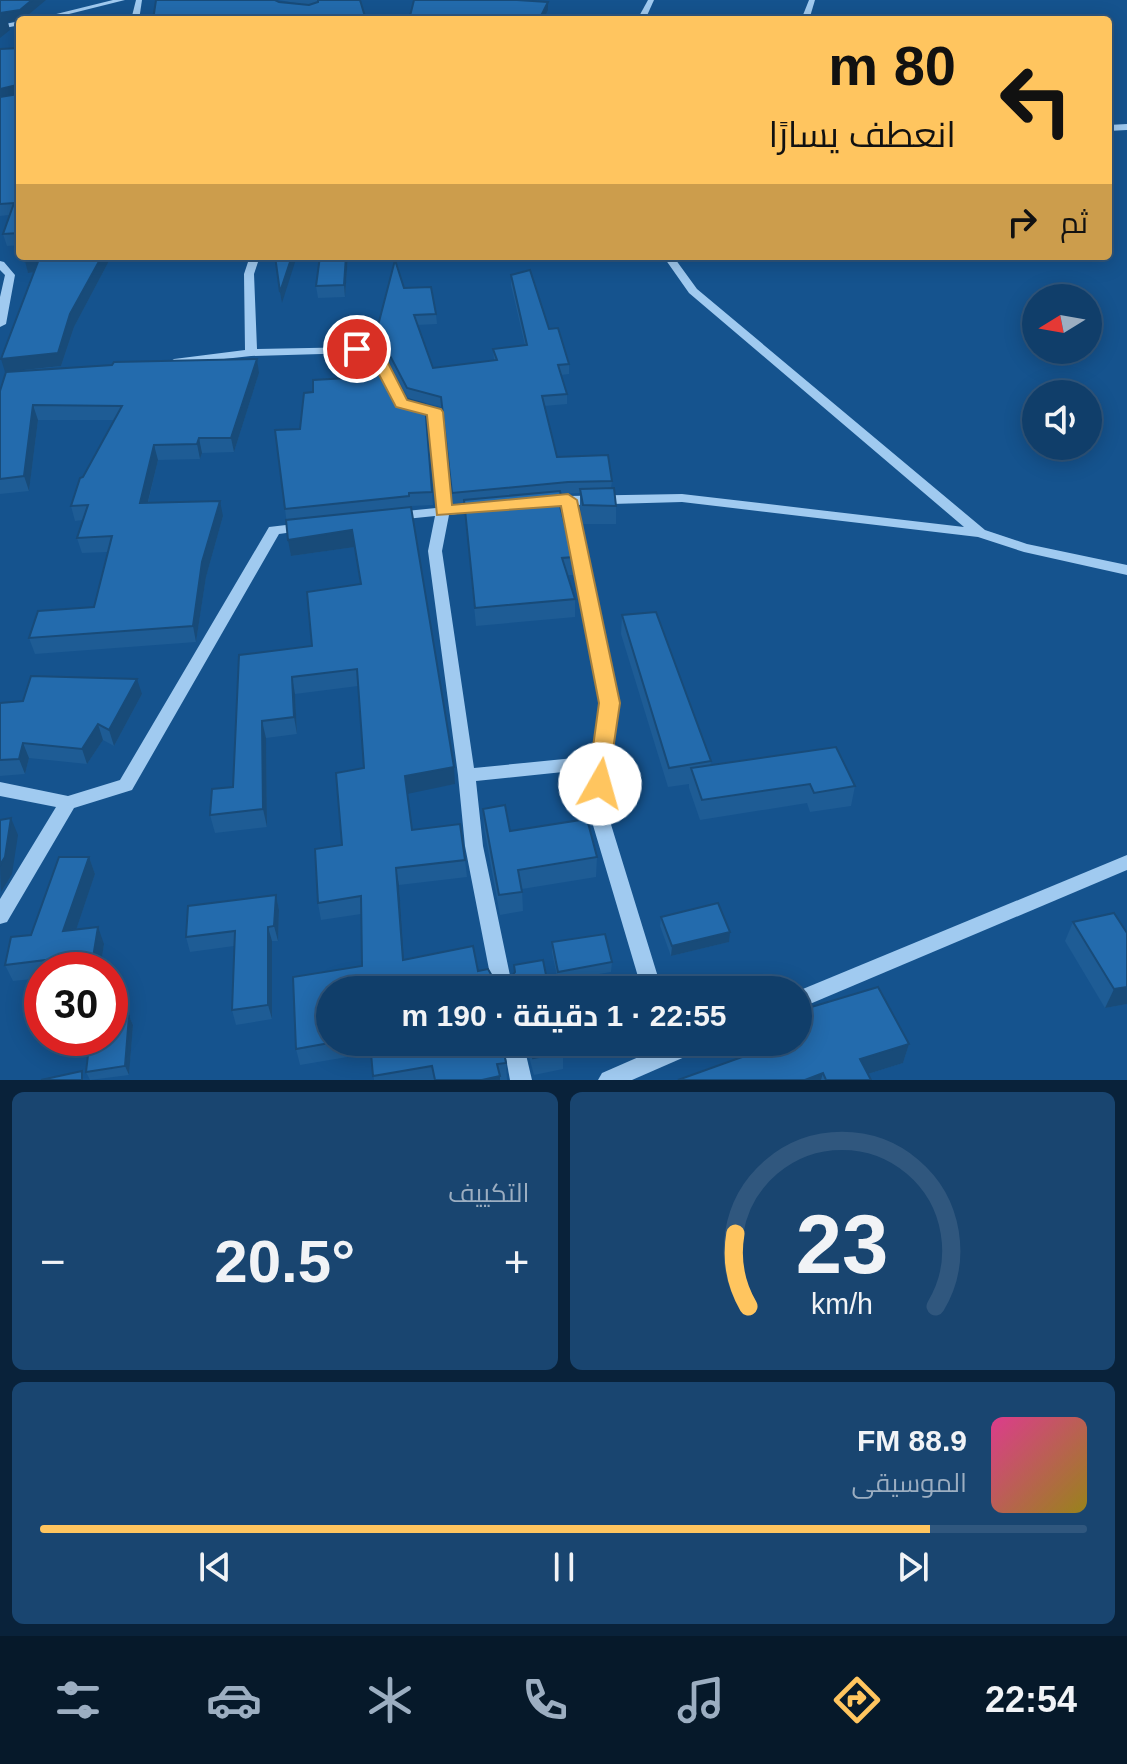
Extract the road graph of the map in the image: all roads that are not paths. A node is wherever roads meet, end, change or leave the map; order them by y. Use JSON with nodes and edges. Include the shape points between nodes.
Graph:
{"nodes":[{"id":1,"x":122,"y":0,"type":"edge"},
{"id":2,"x":53,"y":16,"type":"edge"},
{"id":3,"x":254,"y":260,"type":"edge"},
{"id":4,"x":671,"y":260,"type":"edge"},
{"id":5,"x":0,"y":264,"type":"edge"},
{"id":6,"x":0,"y":324,"type":"edge"},
{"id":7,"x":251,"y":353,"type":"junction"},
{"id":8,"x":164,"y":364,"type":"edge"},
{"id":9,"x":568,"y":500,"type":"junction"},
{"id":10,"x":521,"y":504,"type":"edge"},
{"id":11,"x":490,"y":507,"type":"edge"},
{"id":12,"x":443,"y":511,"type":"junction"},
{"id":13,"x":382,"y":518,"type":"edge"},
{"id":14,"x":320,"y":525,"type":"edge"},
{"id":15,"x":980,"y":533,"type":"junction"},
{"id":16,"x":1127,"y":570,"type":"edge"},
{"id":17,"x":603,"y":762,"type":"junction"},
{"id":18,"x":467,"y":775,"type":"junction"},
{"id":19,"x":0,"y":789,"type":"edge"},
{"id":20,"x":68,"y":803,"type":"junction"},
{"id":21,"x":1127,"y":862,"type":"edge"},
{"id":22,"x":0,"y":916,"type":"edge"},
{"id":23,"x":500,"y":976,"type":"edge"},
{"id":24,"x":648,"y":976,"type":"edge"},
{"id":25,"x":812,"y":994,"type":"edge"},
{"id":26,"x":516,"y":1056,"type":"edge"},
{"id":27,"x":653,"y":1056,"type":"edge"},
{"id":28,"x":521,"y":1080,"type":"edge"},
{"id":29,"x":609,"y":1080,"type":"edge"}],
"edges":[{"from":1,"to":2,"type":"street"},
{"from":3,"to":7,"type":"street","via":[[249,274]]},
{"from":4,"to":15,"type":"street","via":[[693,291]]},
{"from":5,"to":6,"type":"street","via":[[10,275]]},
{"from":7,"to":8,"type":"street"},
{"from":7,"to":12,"type":"street","via":[[357,349],[380,362],[401,403],[435,412]]},
{"from":9,"to":10,"type":"street"},
{"from":9,"to":15,"type":"street","via":[[682,498]]},
{"from":9,"to":17,"type":"street","via":[[609,703]]},
{"from":11,"to":12,"type":"street"},
{"from":12,"to":13,"type":"street"},
{"from":12,"to":18,"type":"street","via":[[435,551]]},
{"from":14,"to":20,"type":"street","via":[[274,530],[126,785]]},
{"from":15,"to":16,"type":"street"},
{"from":17,"to":18,"type":"street"},
{"from":17,"to":24,"type":"street","via":[[596,805]]},
{"from":18,"to":23,"type":"street","via":[[474,846]]},
{"from":19,"to":20,"type":"street"},
{"from":20,"to":22,"type":"street"},
{"from":21,"to":25,"type":"street"},
{"from":26,"to":28,"type":"street"},
{"from":27,"to":29,"type":"street"}]}
